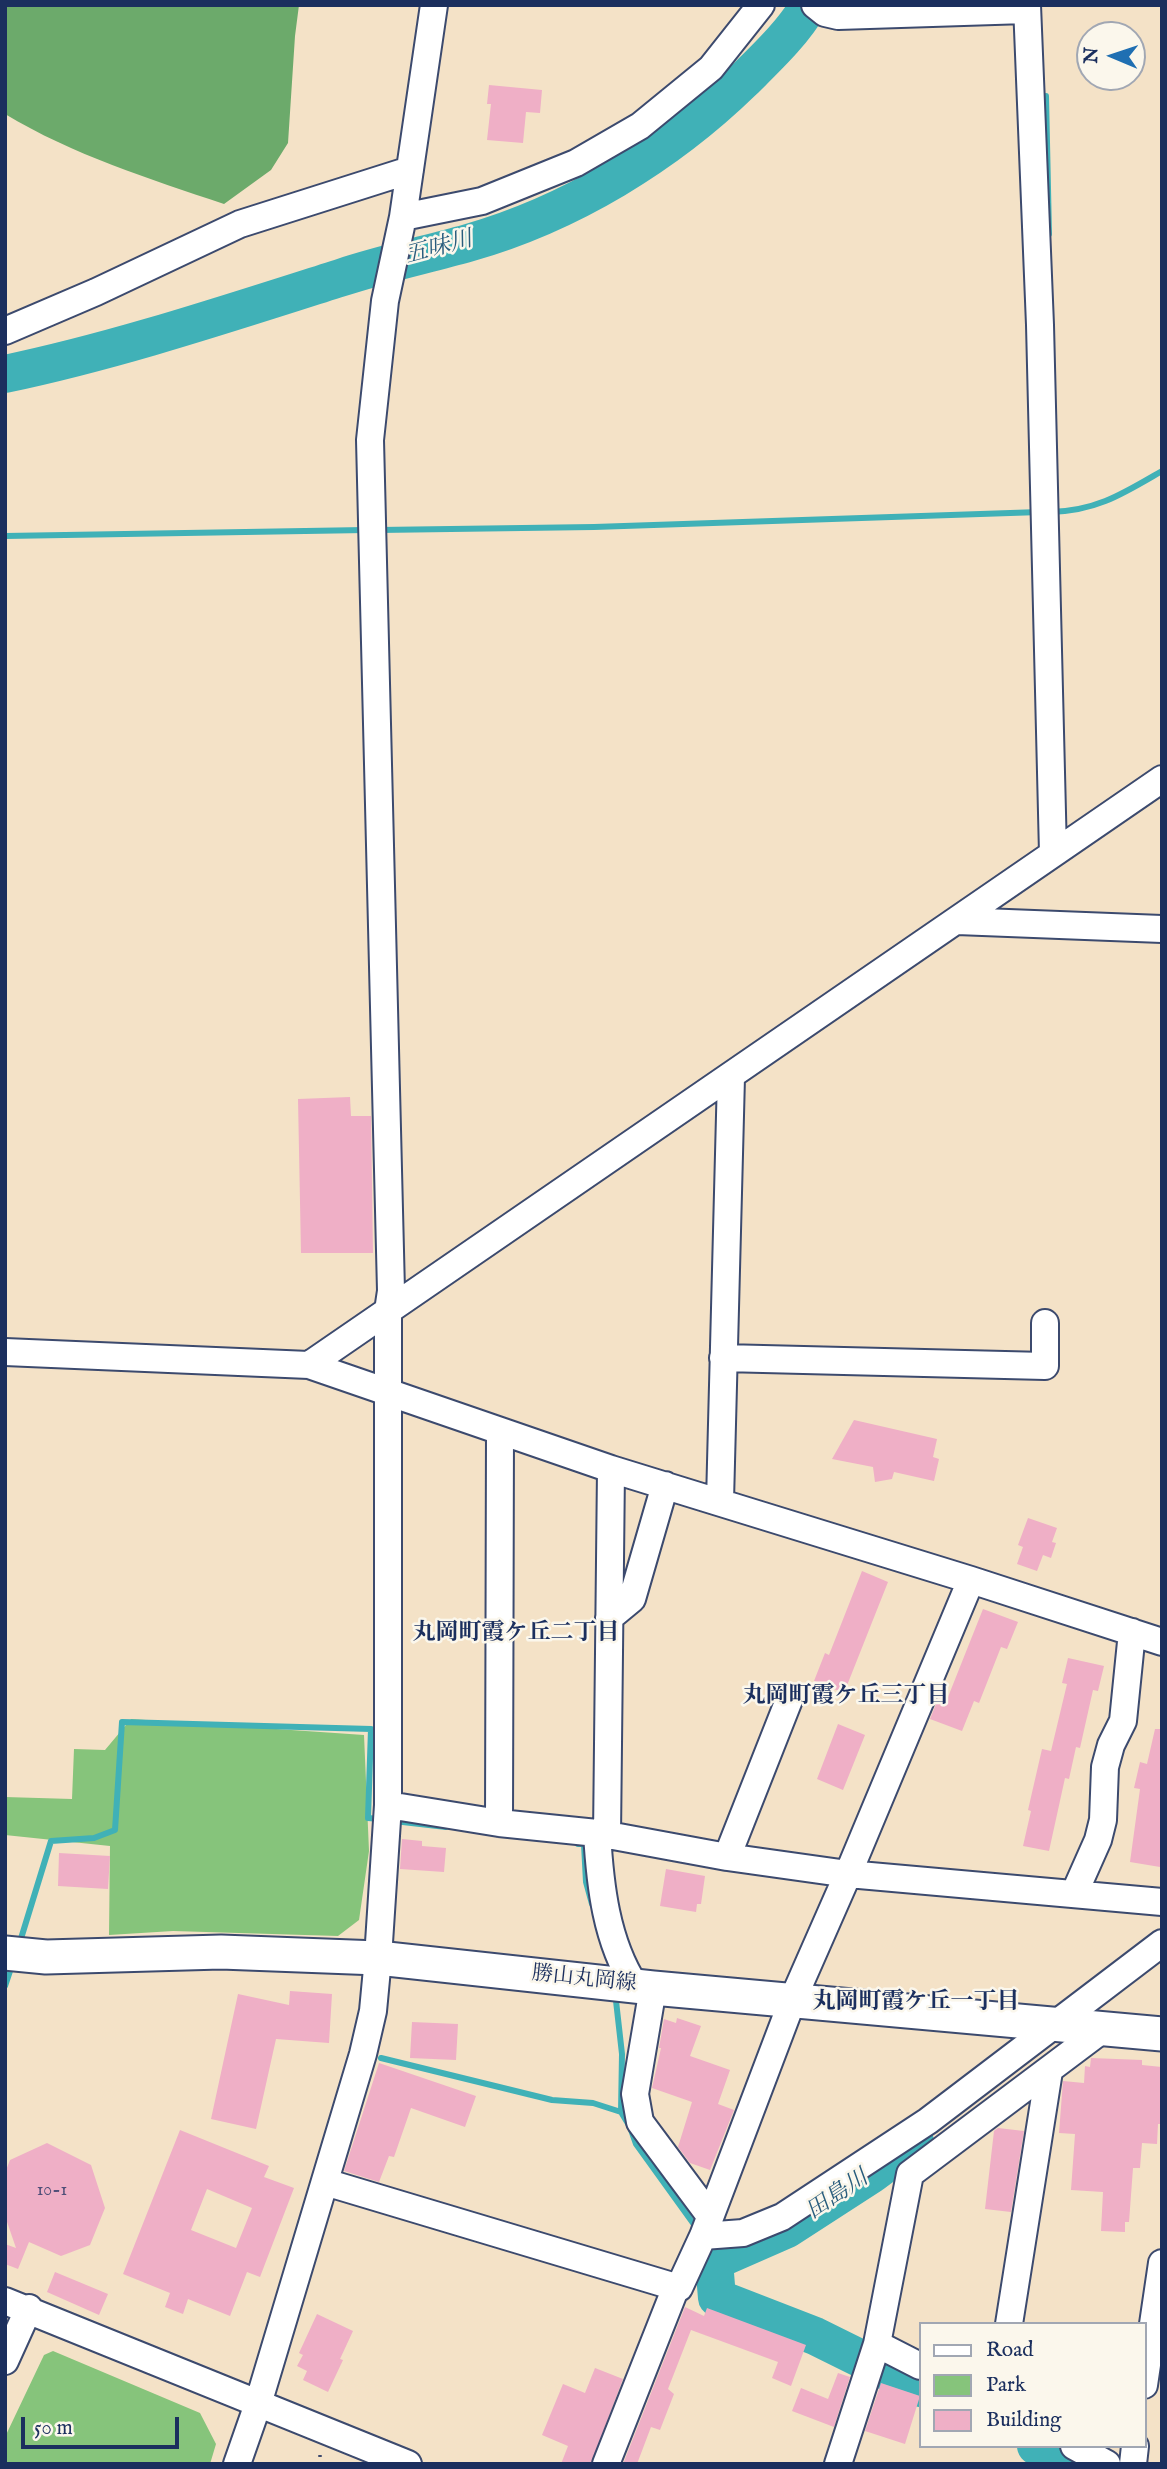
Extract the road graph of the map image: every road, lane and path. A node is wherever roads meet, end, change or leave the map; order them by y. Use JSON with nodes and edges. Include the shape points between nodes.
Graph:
{"nodes":[{"id":1,"x":434,"y":5,"type":"edge"},
{"id":2,"x":761,"y":5,"type":"edge"},
{"id":3,"x":1027,"y":8,"type":"edge"},
{"id":4,"x":820,"y":9,"type":"edge"},
{"id":5,"x":410,"y":170,"type":"junction"},
{"id":6,"x":404,"y":217,"type":"junction"},
{"id":7,"x":5,"y":331,"type":"edge"},
{"id":8,"x":1162,"y":779,"type":"edge"},
{"id":9,"x":1053,"y":853,"type":"junction"},
{"id":10,"x":957,"y":921,"type":"junction"},
{"id":11,"x":1162,"y":929,"type":"edge"},
{"id":12,"x":731,"y":1077,"type":"junction"},
{"id":13,"x":388,"y":1311,"type":"junction"},
{"id":14,"x":1045,"y":1322,"type":"dead end"},
{"id":15,"x":5,"y":1352,"type":"edge"},
{"id":16,"x":723,"y":1358,"type":"junction"},
{"id":17,"x":309,"y":1365,"type":"junction"},
{"id":18,"x":389,"y":1394,"type":"junction"},
{"id":19,"x":500,"y":1431,"type":"junction"},
{"id":20,"x":611,"y":1469,"type":"junction"},
{"id":21,"x":665,"y":1485,"type":"junction"},
{"id":22,"x":720,"y":1501,"type":"junction"},
{"id":23,"x":971,"y":1580,"type":"junction"},
{"id":24,"x":609,"y":1618,"type":"junction"},
{"id":25,"x":1132,"y":1632,"type":"junction"},
{"id":26,"x":1162,"y":1642,"type":"edge"},
{"id":27,"x":789,"y":1700,"type":"dead end"},
{"id":28,"x":388,"y":1805,"type":"junction"},
{"id":29,"x":499,"y":1823,"type":"junction"},
{"id":30,"x":602,"y":1835,"type":"junction"},
{"id":31,"x":727,"y":1857,"type":"junction"},
{"id":32,"x":848,"y":1874,"type":"junction"},
{"id":33,"x":1074,"y":1894,"type":"junction"},
{"id":34,"x":1162,"y":1902,"type":"edge"},
{"id":35,"x":1162,"y":1943,"type":"edge"},
{"id":36,"x":5,"y":1953,"type":"edge"},
{"id":37,"x":378,"y":1958,"type":"junction"},
{"id":38,"x":644,"y":1987,"type":"junction"},
{"id":39,"x":793,"y":1999,"type":"junction"},
{"id":40,"x":1057,"y":2024,"type":"junction"},
{"id":41,"x":1103,"y":2028,"type":"junction"},
{"id":42,"x":1162,"y":2034,"type":"edge"},
{"id":43,"x":1049,"y":2071,"type":"junction"},
{"id":44,"x":325,"y":2182,"type":"junction"},
{"id":45,"x":706,"y":2226,"type":"junction"},
{"id":46,"x":1162,"y":2263,"type":"edge"},
{"id":47,"x":676,"y":2287,"type":"junction"},
{"id":48,"x":17,"y":2304,"type":"edge"},
{"id":49,"x":1009,"y":2322,"type":"edge"},
{"id":50,"x":877,"y":2344,"type":"junction"},
{"id":51,"x":5,"y":2361,"type":"edge"},
{"id":52,"x":918,"y":2365,"type":"edge"},
{"id":53,"x":1146,"y":2371,"type":"edge"},
{"id":54,"x":258,"y":2404,"type":"junction"},
{"id":55,"x":1078,"y":2448,"type":"edge"},
{"id":56,"x":237,"y":2464,"type":"edge"},
{"id":57,"x":408,"y":2464,"type":"edge"},
{"id":58,"x":607,"y":2464,"type":"edge"},
{"id":59,"x":838,"y":2464,"type":"edge"},
{"id":60,"x":1107,"y":2464,"type":"edge"}],
"edges":[{"from":1,"to":5,"type":"street"},
{"from":2,"to":6,"type":"street","via":[[710,68],[640,126],[576,163],[482,201]]},
{"from":3,"to":4,"type":"street","via":[[838,16]]},
{"from":3,"to":9,"type":"street"},
{"from":5,"to":6,"type":"street"},
{"from":5,"to":7,"type":"street","via":[[240,224]]},
{"from":6,"to":13,"type":"street","via":[[385,300],[370,440]]},
{"from":8,"to":9,"type":"street"},
{"from":9,"to":10,"type":"street"},
{"from":10,"to":11,"type":"street"},
{"from":10,"to":12,"type":"street"},
{"from":12,"to":13,"type":"street"},
{"from":12,"to":16,"type":"street"},
{"from":13,"to":17,"type":"street"},
{"from":13,"to":18,"type":"street"},
{"from":14,"to":16,"type":"street","via":[[1045,1366]]},
{"from":15,"to":17,"type":"street"},
{"from":16,"to":22,"type":"street"},
{"from":17,"to":18,"type":"street"},
{"from":18,"to":19,"type":"street"},
{"from":18,"to":28,"type":"street"},
{"from":19,"to":20,"type":"street"},
{"from":19,"to":29,"type":"street"},
{"from":20,"to":21,"type":"street"},
{"from":20,"to":24,"type":"street"},
{"from":21,"to":22,"type":"street"},
{"from":21,"to":24,"type":"street","via":[[632,1598]]},
{"from":22,"to":23,"type":"street"},
{"from":23,"to":25,"type":"street"},
{"from":23,"to":32,"type":"street"},
{"from":24,"to":30,"type":"street"},
{"from":25,"to":26,"type":"street"},
{"from":25,"to":33,"type":"street","via":[[1123,1721],[1105,1767],[1104,1820]]},
{"from":27,"to":31,"type":"street"},
{"from":28,"to":29,"type":"street"},
{"from":28,"to":37,"type":"street"},
{"from":29,"to":30,"type":"street"},
{"from":30,"to":31,"type":"street"},
{"from":30,"to":38,"type":"street","via":[[602,1888],[612,1937],[627,1973]]},
{"from":31,"to":32,"type":"street"},
{"from":32,"to":33,"type":"street"},
{"from":32,"to":39,"type":"street"},
{"from":33,"to":34,"type":"street"},
{"from":35,"to":40,"type":"street"},
{"from":36,"to":37,"type":"main road","name":"勝山丸岡線","via":[[46,1957],[221,1952]]},
{"from":37,"to":38,"type":"main road","name":"勝山丸岡線"},
{"from":37,"to":44,"type":"street","via":[[363,2054]]},
{"from":38,"to":39,"type":"main road","name":"勝山丸岡線"},
{"from":38,"to":45,"type":"street","via":[[635,2094],[640,2122]]},
{"from":39,"to":40,"type":"main road","name":"勝山丸岡線"},
{"from":39,"to":45,"type":"street"},
{"from":40,"to":41,"type":"main road","name":"勝山丸岡線"},
{"from":40,"to":45,"type":"street","via":[[928,2121],[782,2217],[743,2233]]},
{"from":41,"to":42,"type":"main road","name":"勝山丸岡線"},
{"from":41,"to":43,"type":"street"},
{"from":43,"to":49,"type":"street"},
{"from":43,"to":50,"type":"street","via":[[910,2174]]},
{"from":44,"to":47,"type":"street"},
{"from":44,"to":54,"type":"street"},
{"from":45,"to":47,"type":"street"},
{"from":46,"to":53,"type":"street"},
{"from":47,"to":58,"type":"street"},
{"from":48,"to":51,"type":"street"},
{"from":48,"to":54,"type":"street"},
{"from":50,"to":52,"type":"street"},
{"from":50,"to":59,"type":"street"},
{"from":54,"to":56,"type":"street"},
{"from":54,"to":57,"type":"street"},
{"from":55,"to":60,"type":"street"}]}
